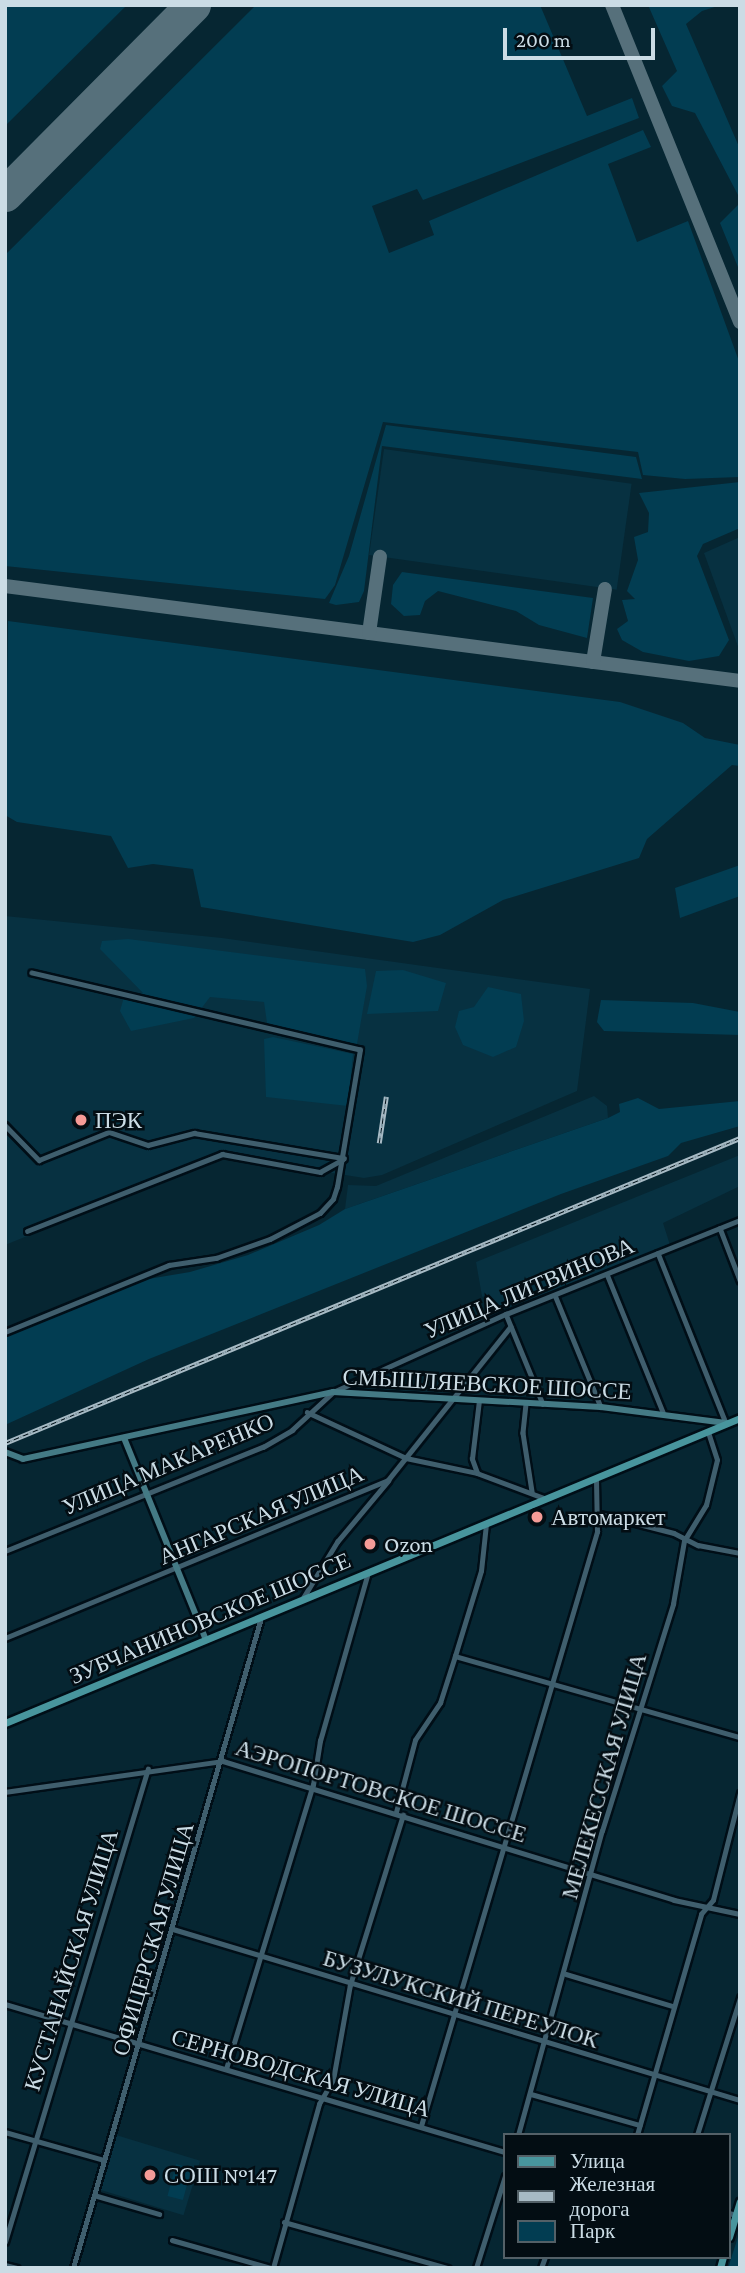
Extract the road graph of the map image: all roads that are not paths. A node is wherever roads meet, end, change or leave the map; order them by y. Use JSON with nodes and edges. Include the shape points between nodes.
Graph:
{"nodes":[{"id":1,"x":32,"y":973,"type":"dead end"},
{"id":2,"x":5,"y":1125,"type":"edge"},
{"id":3,"x":344,"y":1158,"type":"junction"},
{"id":4,"x":740,"y":1220,"type":"edge"},
{"id":5,"x":720,"y":1228,"type":"junction"},
{"id":6,"x":27,"y":1231,"type":"dead end"},
{"id":7,"x":658,"y":1253,"type":"junction"},
{"id":8,"x":607,"y":1274,"type":"junction"},
{"id":9,"x":740,"y":1280,"type":"edge"},
{"id":10,"x":555,"y":1295,"type":"junction"},
{"id":11,"x":506,"y":1314,"type":"junction"},
{"id":12,"x":510,"y":1327,"type":"junction"},
{"id":13,"x":5,"y":1332,"type":"edge"},
{"id":14,"x":332,"y":1392,"type":"junction"},
{"id":15,"x":455,"y":1398,"type":"junction"},
{"id":16,"x":479,"y":1400,"type":"junction"},
{"id":17,"x":526,"y":1404,"type":"junction"},
{"id":18,"x":543,"y":1404,"type":"junction"},
{"id":19,"x":601,"y":1407,"type":"junction"},
{"id":20,"x":307,"y":1412,"type":"junction"},
{"id":21,"x":663,"y":1412,"type":"junction"},
{"id":22,"x":740,"y":1418,"type":"edge"},
{"id":23,"x":726,"y":1423,"type":"junction"},
{"id":24,"x":708,"y":1431,"type":"junction"},
{"id":25,"x":124,"y":1438,"type":"junction"},
{"id":26,"x":5,"y":1452,"type":"edge"},
{"id":27,"x":406,"y":1458,"type":"junction"},
{"id":28,"x":477,"y":1473,"type":"junction"},
{"id":29,"x":596,"y":1478,"type":"junction"},
{"id":30,"x":388,"y":1480,"type":"junction"},
{"id":31,"x":532,"y":1491,"type":"junction"},
{"id":32,"x":147,"y":1492,"type":"junction"},
{"id":33,"x":545,"y":1499,"type":"junction"},
{"id":34,"x":600,"y":1514,"type":"junction"},
{"id":35,"x":486,"y":1523,"type":"junction"},
{"id":36,"x":684,"y":1541,"type":"junction"},
{"id":37,"x":5,"y":1551,"type":"edge"},
{"id":38,"x":740,"y":1553,"type":"edge"},
{"id":39,"x":179,"y":1569,"type":"junction"},
{"id":40,"x":369,"y":1573,"type":"junction"},
{"id":41,"x":303,"y":1600,"type":"junction"},
{"id":42,"x":261,"y":1618,"type":"junction"},
{"id":43,"x":5,"y":1639,"type":"edge"},
{"id":44,"x":206,"y":1640,"type":"junction"},
{"id":45,"x":455,"y":1656,"type":"junction"},
{"id":46,"x":552,"y":1681,"type":"junction"},
{"id":47,"x":641,"y":1707,"type":"junction"},
{"id":48,"x":5,"y":1724,"type":"edge"},
{"id":49,"x":740,"y":1737,"type":"edge"},
{"id":50,"x":223,"y":1761,"type":"junction"},
{"id":51,"x":148,"y":1769,"type":"junction"},
{"id":52,"x":313,"y":1785,"type":"junction"},
{"id":53,"x":5,"y":1792,"type":"edge"},
{"id":54,"x":740,"y":1793,"type":"edge"},
{"id":55,"x":396,"y":1812,"type":"junction"},
{"id":56,"x":403,"y":1815,"type":"junction"},
{"id":57,"x":504,"y":1846,"type":"junction"},
{"id":58,"x":592,"y":1872,"type":"junction"},
{"id":59,"x":707,"y":1905,"type":"junction"},
{"id":60,"x":740,"y":1914,"type":"edge"},
{"id":61,"x":173,"y":1929,"type":"junction"},
{"id":62,"x":261,"y":1958,"type":"junction"},
{"id":63,"x":566,"y":1974,"type":"junction"},
{"id":64,"x":350,"y":1985,"type":"junction"},
{"id":65,"x":740,"y":1998,"type":"edge"},
{"id":66,"x":5,"y":2004,"type":"edge"},
{"id":67,"x":673,"y":2006,"type":"junction"},
{"id":68,"x":453,"y":2015,"type":"junction"},
{"id":69,"x":68,"y":2023,"type":"junction"},
{"id":70,"x":544,"y":2043,"type":"junction"},
{"id":71,"x":140,"y":2044,"type":"junction"},
{"id":72,"x":226,"y":2069,"type":"junction"},
{"id":73,"x":654,"y":2075,"type":"junction"},
{"id":74,"x":709,"y":2090,"type":"junction"},
{"id":75,"x":531,"y":2094,"type":"junction"},
{"id":76,"x":324,"y":2096,"type":"junction"},
{"id":77,"x":740,"y":2100,"type":"edge"},
{"id":78,"x":640,"y":2125,"type":"junction"},
{"id":79,"x":421,"y":2126,"type":"junction"},
{"id":80,"x":5,"y":2132,"type":"edge"},
{"id":81,"x":519,"y":2133,"type":"edge"},
{"id":82,"x":638,"y":2133,"type":"edge"},
{"id":83,"x":697,"y":2133,"type":"edge"},
{"id":84,"x":35,"y":2141,"type":"junction"},
{"id":85,"x":504,"y":2152,"type":"edge"},
{"id":86,"x":104,"y":2160,"type":"junction"},
{"id":87,"x":504,"y":2179,"type":"edge"},
{"id":88,"x":94,"y":2195,"type":"junction"},
{"id":89,"x":740,"y":2202,"type":"edge"},
{"id":90,"x":159,"y":2214,"type":"dead end"},
{"id":91,"x":735,"y":2215,"type":"edge"},
{"id":92,"x":284,"y":2222,"type":"junction"},
{"id":93,"x":172,"y":2240,"type":"dead end"},
{"id":94,"x":5,"y":2242,"type":"edge"},
{"id":95,"x":5,"y":2265,"type":"edge"},
{"id":96,"x":17,"y":2268,"type":"edge"},
{"id":97,"x":73,"y":2268,"type":"edge"},
{"id":98,"x":272,"y":2268,"type":"edge"},
{"id":99,"x":448,"y":2268,"type":"edge"},
{"id":100,"x":476,"y":2268,"type":"edge"}],
"edges":[{"from":1,"to":3,"type":"street","via":[[360,1050]]},
{"from":2,"to":3,"type":"street","via":[[39,1160],[109,1132],[148,1145],[194,1133]]},
{"from":3,"to":6,"type":"street","via":[[320,1172],[222,1154]]},
{"from":3,"to":13,"type":"street","via":[[333,1199],[320,1213],[280,1234],[216,1258],[169,1265]]},
{"from":4,"to":5,"type":"street","name":"УЛИЦА ЛИТВИНОВА"},
{"from":5,"to":7,"type":"street","name":"УЛИЦА ЛИТВИНОВА"},
{"from":5,"to":9,"type":"street"},
{"from":7,"to":8,"type":"street","name":"УЛИЦА ЛИТВИНОВА"},
{"from":7,"to":23,"type":"street"},
{"from":8,"to":10,"type":"street","name":"УЛИЦА ЛИТВИНОВА"},
{"from":8,"to":21,"type":"street"},
{"from":10,"to":11,"type":"street","name":"УЛИЦА ЛИТВИНОВА"},
{"from":10,"to":19,"type":"street"},
{"from":11,"to":12,"type":"street"},
{"from":11,"to":14,"type":"street","name":"УЛИЦА ЛИТВИНОВА"},
{"from":12,"to":15,"type":"street","name":"АНГАРСКАЯ УЛИЦА"},
{"from":12,"to":18,"type":"street"},
{"from":14,"to":15,"type":"street","name":"СМЫШЛЯЕВСКОЕ ШОССЕ"},
{"from":14,"to":20,"type":"street","name":"УЛИЦА МАКАРЕНКО"},
{"from":14,"to":25,"type":"street","name":"СМЫШЛЯЕВСКОЕ ШОССЕ"},
{"from":15,"to":16,"type":"street","name":"СМЫШЛЯЕВСКОЕ ШОССЕ"},
{"from":15,"to":27,"type":"street","name":"АНГАРСКАЯ УЛИЦА"},
{"from":16,"to":17,"type":"street","name":"СМЫШЛЯЕВСКОЕ ШОССЕ"},
{"from":16,"to":28,"type":"street","via":[[472,1459]]},
{"from":17,"to":18,"type":"street","name":"СМЫШЛЯЕВСКОЕ ШОССЕ"},
{"from":17,"to":31,"type":"street","via":[[523,1433]]},
{"from":18,"to":19,"type":"street","name":"СМЫШЛЯЕВСКОЕ ШОССЕ"},
{"from":19,"to":21,"type":"street","name":"СМЫШЛЯЕВСКОЕ ШОССЕ"},
{"from":20,"to":27,"type":"street"},
{"from":20,"to":32,"type":"street","name":"УЛИЦА МАКАРЕНКО","via":[[292,1430],[263,1447]]},
{"from":21,"to":23,"type":"street","name":"СМЫШЛЯЕВСКОЕ ШОССЕ"},
{"from":22,"to":23,"type":"main road","name":"ЗУБЧАНИНОВСКОЕ ШОССЕ"},
{"from":23,"to":24,"type":"main road","name":"ЗУБЧАНИНОВСКОЕ ШОССЕ"},
{"from":24,"to":29,"type":"main road","name":"ЗУБЧАНИНОВСКОЕ ШОССЕ"},
{"from":24,"to":36,"type":"street","name":"МЕЛЕКЕССКАЯ УЛИЦА","via":[[717,1460],[706,1505]]},
{"from":25,"to":26,"type":"street","name":"СМЫШЛЯЕВСКОЕ ШОССЕ","via":[[23,1459]]},
{"from":25,"to":32,"type":"street"},
{"from":27,"to":28,"type":"street"},
{"from":27,"to":30,"type":"street","name":"АНГАРСКАЯ УЛИЦА"},
{"from":28,"to":31,"type":"street"},
{"from":29,"to":33,"type":"main road","name":"ЗУБЧАНИНОВСКОЕ ШОССЕ"},
{"from":29,"to":34,"type":"street"},
{"from":30,"to":39,"type":"street","name":"АНГАРСКАЯ УЛИЦА"},
{"from":30,"to":41,"type":"street","via":[[337,1542]]},
{"from":31,"to":33,"type":"street"},
{"from":32,"to":37,"type":"street","name":"УЛИЦА МАКАРЕНКО"},
{"from":32,"to":39,"type":"street"},
{"from":33,"to":35,"type":"main road","name":"ЗУБЧАНИНОВСКОЕ ШОССЕ"},
{"from":34,"to":36,"type":"street","via":[[674,1533]]},
{"from":34,"to":46,"type":"street"},
{"from":35,"to":40,"type":"main road","name":"ЗУБЧАНИНОВСКОЕ ШОССЕ"},
{"from":35,"to":45,"type":"street","via":[[481,1571]]},
{"from":36,"to":38,"type":"street"},
{"from":36,"to":47,"type":"street","name":"МЕЛЕКЕССКАЯ УЛИЦА","via":[[673,1604]]},
{"from":39,"to":43,"type":"street","name":"АНГАРСКАЯ УЛИЦА"},
{"from":39,"to":44,"type":"street"},
{"from":40,"to":41,"type":"main road","name":"ЗУБЧАНИНОВСКОЕ ШОССЕ"},
{"from":40,"to":52,"type":"street","via":[[320,1741]]},
{"from":41,"to":42,"type":"main road","name":"ЗУБЧАНИНОВСКОЕ ШОССЕ"},
{"from":42,"to":44,"type":"main road","name":"ЗУБЧАНИНОВСКОЕ ШОССЕ"},
{"from":42,"to":50,"type":"street","name":"ОФИЦЕРСКАЯ УЛИЦА"},
{"from":44,"to":48,"type":"main road","name":"ЗУБЧАНИНОВСКОЕ ШОССЕ"},
{"from":45,"to":46,"type":"street"},
{"from":45,"to":55,"type":"street","via":[[440,1703],[415,1740]]},
{"from":46,"to":47,"type":"street"},
{"from":46,"to":57,"type":"street"},
{"from":47,"to":49,"type":"street"},
{"from":47,"to":58,"type":"street","name":"МЕЛЕКЕССКАЯ УЛИЦА"},
{"from":50,"to":51,"type":"street","name":"АЭРОПОРТОВСКОЕ ШОССЕ"},
{"from":50,"to":52,"type":"street","name":"АЭРОПОРТОВСКОЕ ШОССЕ"},
{"from":50,"to":61,"type":"street","name":"ОФИЦЕРСКАЯ УЛИЦА"},
{"from":51,"to":53,"type":"street","name":"АЭРОПОРТОВСКОЕ ШОССЕ"},
{"from":51,"to":69,"type":"street","name":"КУСТАНАЙСКАЯ УЛИЦА"},
{"from":52,"to":55,"type":"street","name":"АЭРОПОРТОВСКОЕ ШОССЕ"},
{"from":52,"to":62,"type":"street"},
{"from":54,"to":59,"type":"street","via":[[713,1900]]},
{"from":55,"to":56,"type":"street","name":"АЭРОПОРТОВСКОЕ ШОССЕ"},
{"from":56,"to":57,"type":"street","name":"АЭРОПОРТОВСКОЕ ШОССЕ"},
{"from":56,"to":64,"type":"street"},
{"from":57,"to":58,"type":"street","name":"АЭРОПОРТОВСКОЕ ШОССЕ"},
{"from":57,"to":68,"type":"street"},
{"from":58,"to":59,"type":"street","name":"АЭРОПОРТОВСКОЕ ШОССЕ","via":[[674,1900]]},
{"from":58,"to":63,"type":"street","name":"МЕЛЕКЕССКАЯ УЛИЦА"},
{"from":59,"to":60,"type":"street","name":"АЭРОПОРТОВСКОЕ ШОССЕ"},
{"from":59,"to":67,"type":"street"},
{"from":61,"to":62,"type":"street","name":"БУЗУЛУКСКИЙ ПЕРЕУЛОК"},
{"from":61,"to":71,"type":"street","name":"ОФИЦЕРСКАЯ УЛИЦА"},
{"from":62,"to":64,"type":"street","name":"БУЗУЛУКСКИЙ ПЕРЕУЛОК"},
{"from":62,"to":72,"type":"street"},
{"from":63,"to":67,"type":"street"},
{"from":63,"to":70,"type":"street","name":"МЕЛЕКЕССКАЯ УЛИЦА"},
{"from":64,"to":68,"type":"street","name":"БУЗУЛУКСКИЙ ПЕРЕУЛОК"},
{"from":64,"to":76,"type":"street","via":[[333,2080]]},
{"from":65,"to":74,"type":"street"},
{"from":66,"to":69,"type":"street","name":"СЕРНОВОДСКАЯ УЛИЦА"},
{"from":67,"to":73,"type":"street"},
{"from":68,"to":70,"type":"street","name":"БУЗУЛУКСКИЙ ПЕРЕУЛОК"},
{"from":68,"to":79,"type":"street"},
{"from":69,"to":71,"type":"street","name":"СЕРНОВОДСКАЯ УЛИЦА"},
{"from":69,"to":84,"type":"street","name":"КУСТАНАЙСКАЯ УЛИЦА"},
{"from":70,"to":73,"type":"street","name":"БУЗУЛУКСКИЙ ПЕРЕУЛОК"},
{"from":70,"to":75,"type":"street","name":"МЕЛЕКЕССКАЯ УЛИЦА"},
{"from":71,"to":72,"type":"street","name":"СЕРНОВОДСКАЯ УЛИЦА"},
{"from":71,"to":86,"type":"street","name":"ОФИЦЕРСКАЯ УЛИЦА"},
{"from":72,"to":76,"type":"street","name":"СЕРНОВОДСКАЯ УЛИЦА"},
{"from":73,"to":74,"type":"street","name":"БУЗУЛУКСКИЙ ПЕРЕУЛОК"},
{"from":73,"to":78,"type":"street"},
{"from":74,"to":77,"type":"street","name":"БУЗУЛУКСКИЙ ПЕРЕУЛОК"},
{"from":74,"to":83,"type":"street"},
{"from":75,"to":78,"type":"street"},
{"from":75,"to":81,"type":"street","name":"МЕЛЕКЕССКАЯ УЛИЦА"},
{"from":76,"to":79,"type":"street","name":"СЕРНОВОДСКАЯ УЛИЦА"},
{"from":76,"to":92,"type":"street"},
{"from":78,"to":82,"type":"street"},
{"from":79,"to":85,"type":"street","name":"СЕРНОВОДСКАЯ УЛИЦА"},
{"from":80,"to":84,"type":"street"},
{"from":84,"to":86,"type":"street"},
{"from":84,"to":94,"type":"street","name":"КУСТАНАЙСКАЯ УЛИЦА"},
{"from":86,"to":88,"type":"street","name":"ОФИЦЕРСКАЯ УЛИЦА"},
{"from":87,"to":100,"type":"street"},
{"from":88,"to":90,"type":"street"},
{"from":88,"to":97,"type":"street","name":"ОФИЦЕРСКАЯ УЛИЦА"},
{"from":89,"to":91,"type":"main road"},
{"from":92,"to":98,"type":"street"},
{"from":92,"to":99,"type":"street"},
{"from":93,"to":98,"type":"street"},
{"from":95,"to":96,"type":"street"}]}
